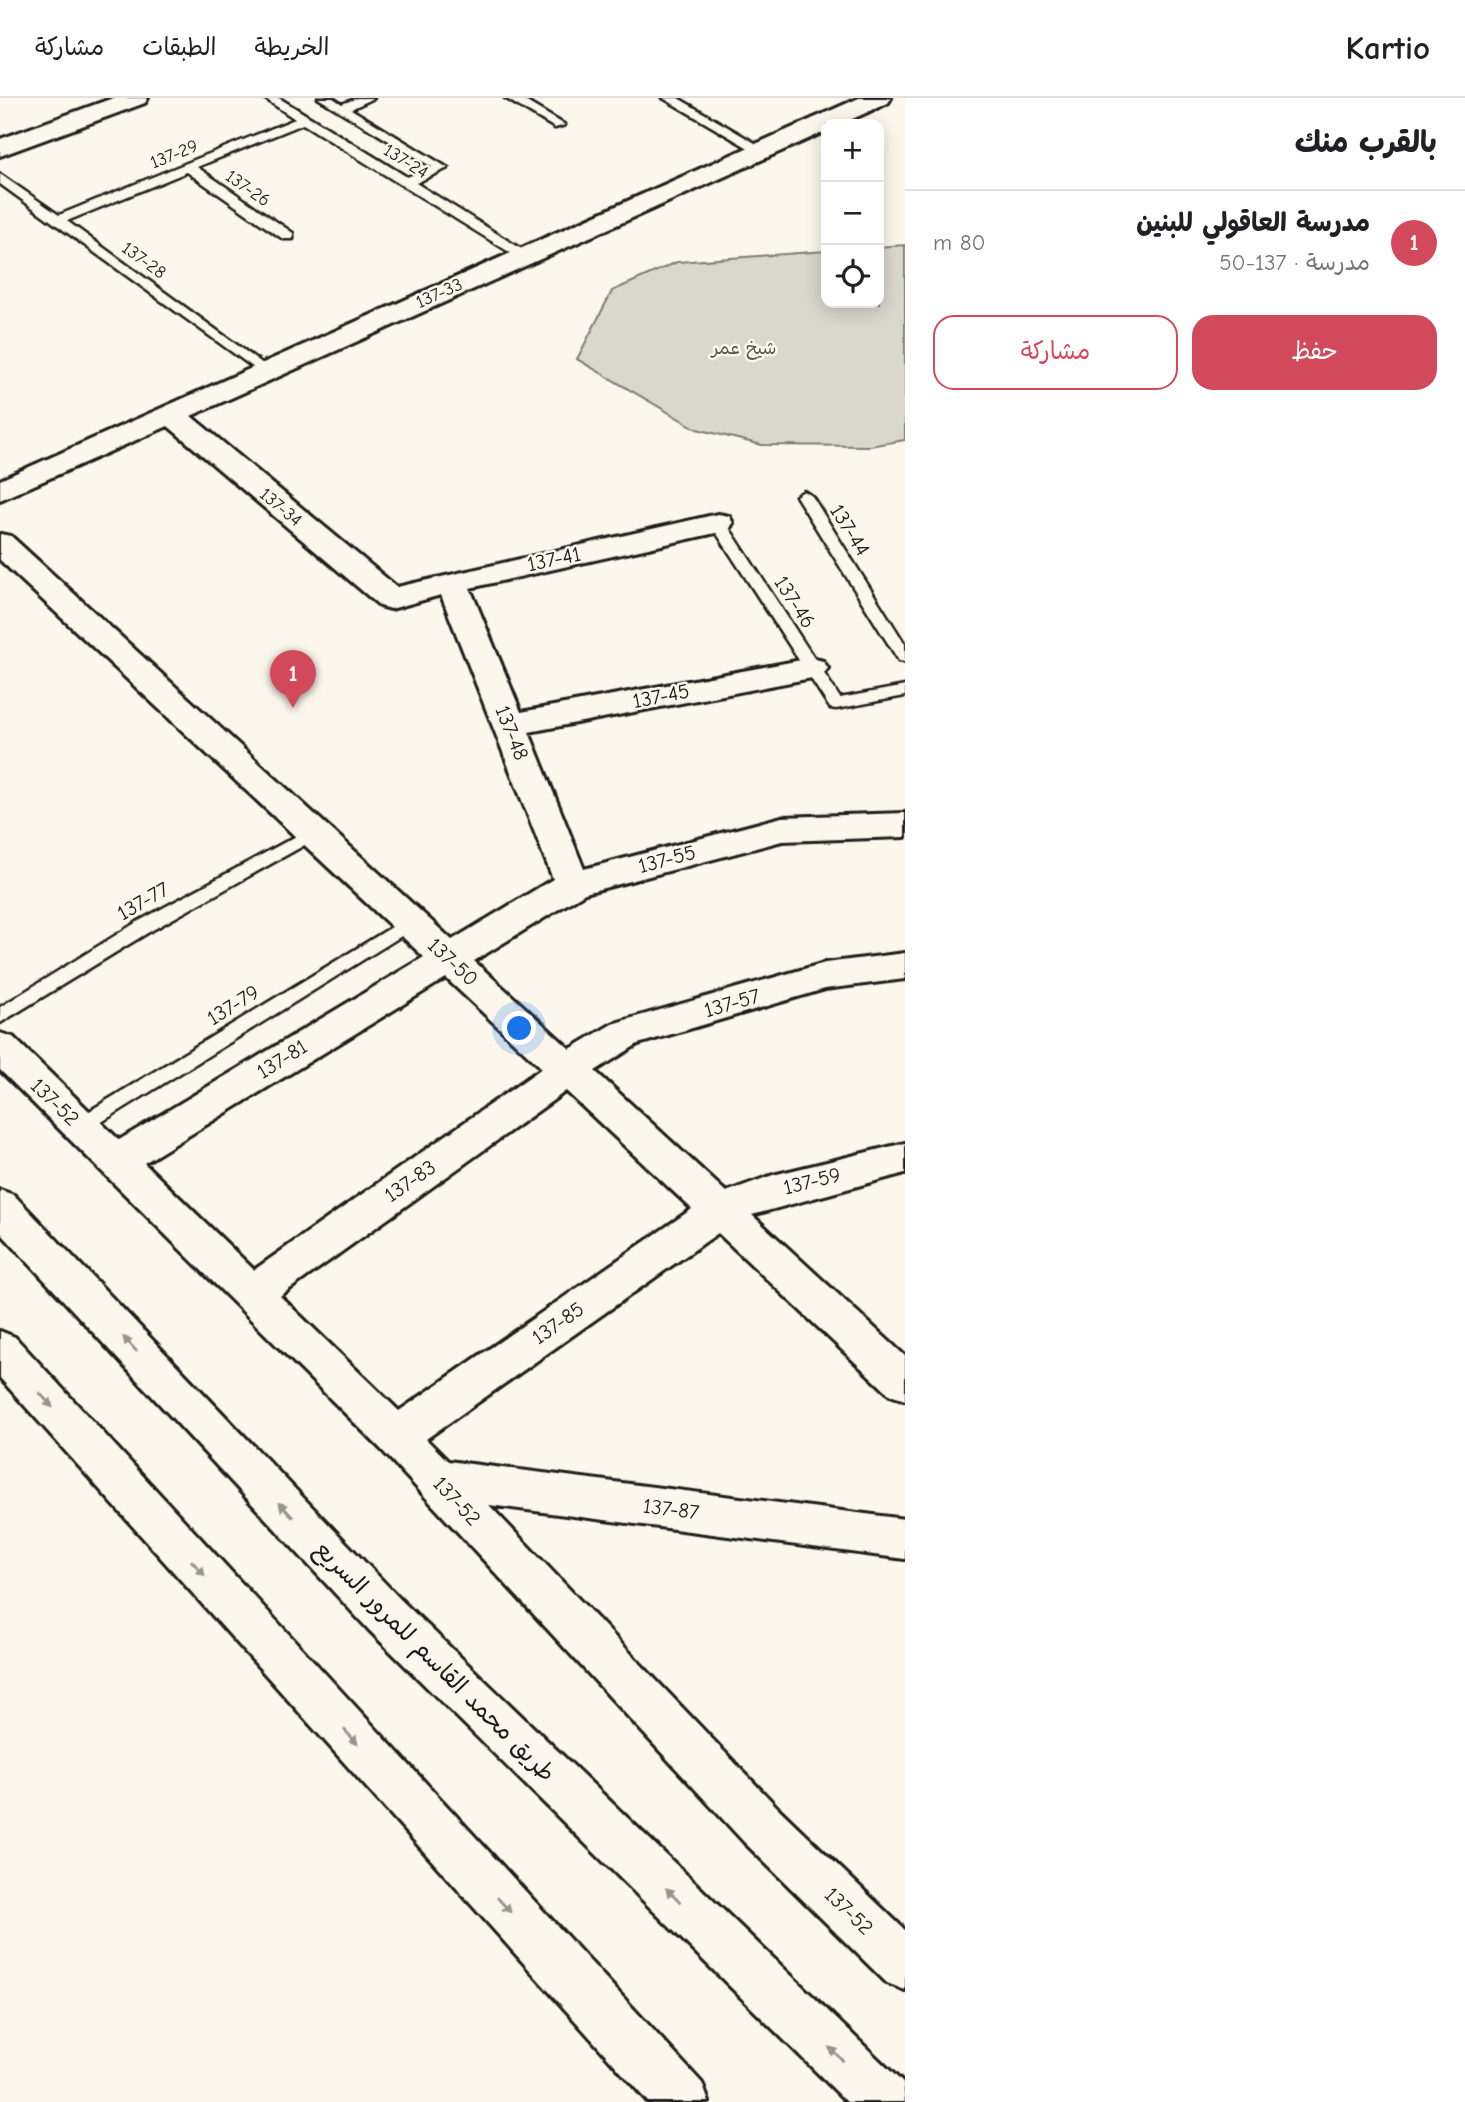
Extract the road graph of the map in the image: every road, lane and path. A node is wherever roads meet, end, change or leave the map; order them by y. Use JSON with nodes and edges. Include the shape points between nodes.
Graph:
{"nodes":[{"id":1,"x":136,"y":98,"type":"edge"},
{"id":2,"x":270,"y":98,"type":"edge"},
{"id":3,"x":324,"y":98,"type":"edge"},
{"id":4,"x":368,"y":98,"type":"edge"},
{"id":5,"x":511,"y":98,"type":"edge"},
{"id":6,"x":669,"y":98,"type":"edge"},
{"id":7,"x":879,"y":98,"type":"edge"},
{"id":8,"x":342,"y":108,"type":"junction"},
{"id":9,"x":305,"y":119,"type":"junction"},
{"id":10,"x":559,"y":125,"type":"dead end"},
{"id":11,"x":0,"y":148,"type":"edge"},
{"id":12,"x":761,"y":150,"type":"junction"},
{"id":13,"x":188,"y":167,"type":"junction"},
{"id":14,"x":0,"y":178,"type":"edge"},
{"id":15,"x":407,"y":183,"type":"junction"},
{"id":16,"x":57,"y":220,"type":"junction"},
{"id":17,"x":288,"y":236,"type":"dead end"},
{"id":18,"x":524,"y":255,"type":"junction"},
{"id":19,"x":265,"y":372,"type":"junction"},
{"id":20,"x":171,"y":414,"type":"junction"},
{"id":21,"x":0,"y":491,"type":"edge"},
{"id":22,"x":804,"y":496,"type":"dead end"},
{"id":23,"x":718,"y":523,"type":"joint"},
{"id":24,"x":0,"y":543,"type":"edge"},
{"id":25,"x":452,"y":582,"type":"junction"},
{"id":26,"x":391,"y":600,"type":"joint"},
{"id":27,"x":905,"y":657,"type":"edge"},
{"id":28,"x":812,"y":668,"type":"junction"},
{"id":29,"x":905,"y":691,"type":"edge"},
{"id":30,"x":509,"y":724,"type":"junction"},
{"id":31,"x":905,"y":825,"type":"edge"},
{"id":32,"x":313,"y":833,"type":"junction"},
{"id":33,"x":573,"y":884,"type":"junction"},
{"id":34,"x":410,"y":922,"type":"junction"},
{"id":35,"x":447,"y":957,"type":"junction"},
{"id":36,"x":905,"y":966,"type":"edge"},
{"id":37,"x":0,"y":1016,"type":"edge"},
{"id":38,"x":0,"y":1048,"type":"edge"},
{"id":39,"x":568,"y":1069,"type":"junction"},
{"id":40,"x":80,"y":1126,"type":"junction"},
{"id":41,"x":905,"y":1158,"type":"edge"},
{"id":42,"x":116,"y":1161,"type":"junction"},
{"id":43,"x":0,"y":1206,"type":"edge"},
{"id":44,"x":720,"y":1210,"type":"junction"},
{"id":45,"x":252,"y":1294,"type":"junction"},
{"id":46,"x":0,"y":1349,"type":"edge"},
{"id":47,"x":899,"y":1370,"type":"edge"},
{"id":48,"x":396,"y":1436,"type":"junction"},
{"id":49,"x":436,"y":1479,"type":"junction"},
{"id":50,"x":905,"y":1539,"type":"edge"},
{"id":51,"x":905,"y":1965,"type":"edge"},
{"id":52,"x":683,"y":2102,"type":"edge"},
{"id":53,"x":884,"y":2102,"type":"edge"}],
"edges":[{"from":1,"to":11,"type":"main road"},
{"from":2,"to":9,"type":"lane","name":"137-24"},
{"from":3,"to":8,"type":"lane"},
{"from":4,"to":8,"type":"lane"},
{"from":5,"to":10,"type":"lane"},
{"from":6,"to":12,"type":"lane"},
{"from":7,"to":12,"type":"main road","name":"137-33"},
{"from":8,"to":15,"type":"lane","via":[[442,168]]},
{"from":9,"to":13,"type":"lane","name":"137-29"},
{"from":9,"to":15,"type":"lane","name":"137-24"},
{"from":12,"to":18,"type":"main road","name":"137-33"},
{"from":13,"to":16,"type":"lane","name":"137-29"},
{"from":13,"to":17,"type":"lane","name":"137-26"},
{"from":14,"to":16,"type":"lane","name":"137-28"},
{"from":15,"to":18,"type":"lane","name":"137-24"},
{"from":16,"to":19,"type":"lane","name":"137-28"},
{"from":18,"to":19,"type":"main road","name":"137-33"},
{"from":19,"to":20,"type":"main road","name":"137-33"},
{"from":20,"to":21,"type":"main road","name":"137-33"},
{"from":20,"to":26,"type":"main road","name":"137-34"},
{"from":22,"to":27,"type":"lane","name":"137-44"},
{"from":23,"to":25,"type":"main road","name":"137-41"},
{"from":23,"to":28,"type":"lane","name":"137-46"},
{"from":24,"to":32,"type":"main road","name":"137-50"},
{"from":25,"to":26,"type":"main road","name":"137-41"},
{"from":25,"to":30,"type":"main road","name":"137-48"},
{"from":28,"to":29,"type":"lane","name":"137-46","via":[[836,704]]},
{"from":28,"to":30,"type":"main road","name":"137-45"},
{"from":30,"to":33,"type":"main road","name":"137-48"},
{"from":31,"to":33,"type":"main road","name":"137-55","via":[[782,829]]},
{"from":32,"to":34,"type":"main road","name":"137-50"},
{"from":32,"to":37,"type":"lane","name":"137-77","via":[[143,927]]},
{"from":33,"to":35,"type":"main road","name":"137-55"},
{"from":34,"to":35,"type":"main road","name":"137-50"},
{"from":34,"to":40,"type":"lane","name":"137-79"},
{"from":35,"to":39,"type":"main road","name":"137-50"},
{"from":35,"to":42,"type":"main road","name":"137-81"},
{"from":36,"to":39,"type":"main road","name":"137-57","via":[[825,976],[625,1034]]},
{"from":38,"to":40,"type":"main road","name":"137-52"},
{"from":39,"to":44,"type":"main road","name":"137-50"},
{"from":39,"to":45,"type":"main road","name":"137-83"},
{"from":40,"to":42,"type":"main road","name":"137-52"},
{"from":41,"to":44,"type":"main road","name":"137-59","via":[[773,1191]]},
{"from":42,"to":45,"type":"main road","name":"137-52"},
{"from":53,"to":43,"type":"main road","name":"طريق محمد القاسم للمرور السريع","one_way":true,"via":[[385,1615]]},
{"from":44,"to":47,"type":"main road","name":"137-50"},
{"from":44,"to":48,"type":"main road","name":"137-85"},
{"from":45,"to":48,"type":"main road","name":"137-52"},
{"from":46,"to":52,"type":"main road","one_way":true},
{"from":48,"to":49,"type":"main road","name":"137-52"},
{"from":49,"to":50,"type":"main road","name":"137-87"},
{"from":49,"to":51,"type":"main road","name":"137-52","via":[[761,1825]]}]}
